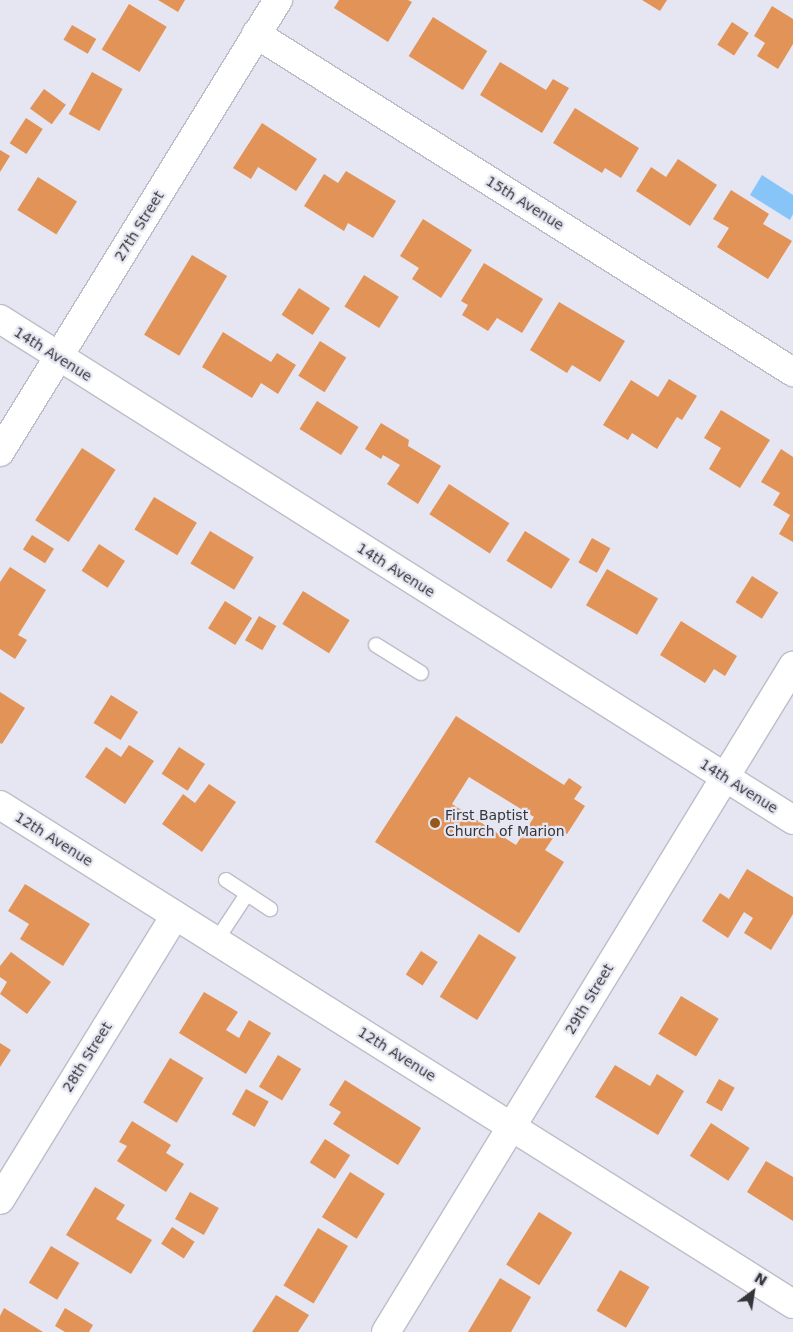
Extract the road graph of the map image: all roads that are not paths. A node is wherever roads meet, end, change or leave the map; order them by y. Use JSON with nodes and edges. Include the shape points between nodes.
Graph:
{"nodes":[{"id":1,"x":278,"y":0,"type":"edge"},
{"id":2,"x":256,"y":34,"type":"junction"},
{"id":3,"x":0,"y":319,"type":"edge"},
{"id":4,"x":59,"y":357,"type":"junction"},
{"id":5,"x":793,"y":372,"type":"edge"},
{"id":6,"x":0,"y":452,"type":"edge"},
{"id":7,"x":376,"y":644,"type":"dead end"},
{"id":8,"x":793,"y":666,"type":"edge"},
{"id":9,"x":421,"y":673,"type":"dead end"},
{"id":10,"x":725,"y":777,"type":"junction"},
{"id":11,"x":0,"y":805,"type":"edge"},
{"id":12,"x":793,"y":820,"type":"edge"},
{"id":13,"x":226,"y":880,"type":"dead end"},
{"id":14,"x":247,"y":894,"type":"junction"},
{"id":15,"x":270,"y":909,"type":"dead end"},
{"id":16,"x":175,"y":915,"type":"junction"},
{"id":17,"x":216,"y":941,"type":"junction"},
{"id":18,"x":512,"y":1126,"type":"junction"},
{"id":19,"x":0,"y":1200,"type":"edge"},
{"id":20,"x":793,"y":1304,"type":"edge"},
{"id":21,"x":386,"y":1332,"type":"edge"}],
"edges":[{"from":1,"to":2,"type":"street","name":"27th Street"},
{"from":2,"to":4,"type":"street","name":"27th Street"},
{"from":2,"to":5,"type":"street","name":"15th Avenue"},
{"from":3,"to":4,"type":"street","name":"14th Avenue"},
{"from":4,"to":6,"type":"street","name":"27th Street"},
{"from":4,"to":10,"type":"street","name":"14th Avenue"},
{"from":7,"to":9,"type":"lane"},
{"from":8,"to":10,"type":"street","name":"29th Street"},
{"from":10,"to":12,"type":"street","name":"14th Avenue"},
{"from":10,"to":18,"type":"street","name":"29th Street"},
{"from":11,"to":16,"type":"street","name":"12th Avenue"},
{"from":13,"to":14,"type":"lane"},
{"from":14,"to":15,"type":"lane"},
{"from":14,"to":17,"type":"lane"},
{"from":16,"to":17,"type":"street","name":"12th Avenue"},
{"from":16,"to":19,"type":"street","name":"28th Street"},
{"from":17,"to":18,"type":"street","name":"12th Avenue"},
{"from":18,"to":20,"type":"street","name":"12th Avenue"},
{"from":18,"to":21,"type":"street","name":"29th Street"}]}
